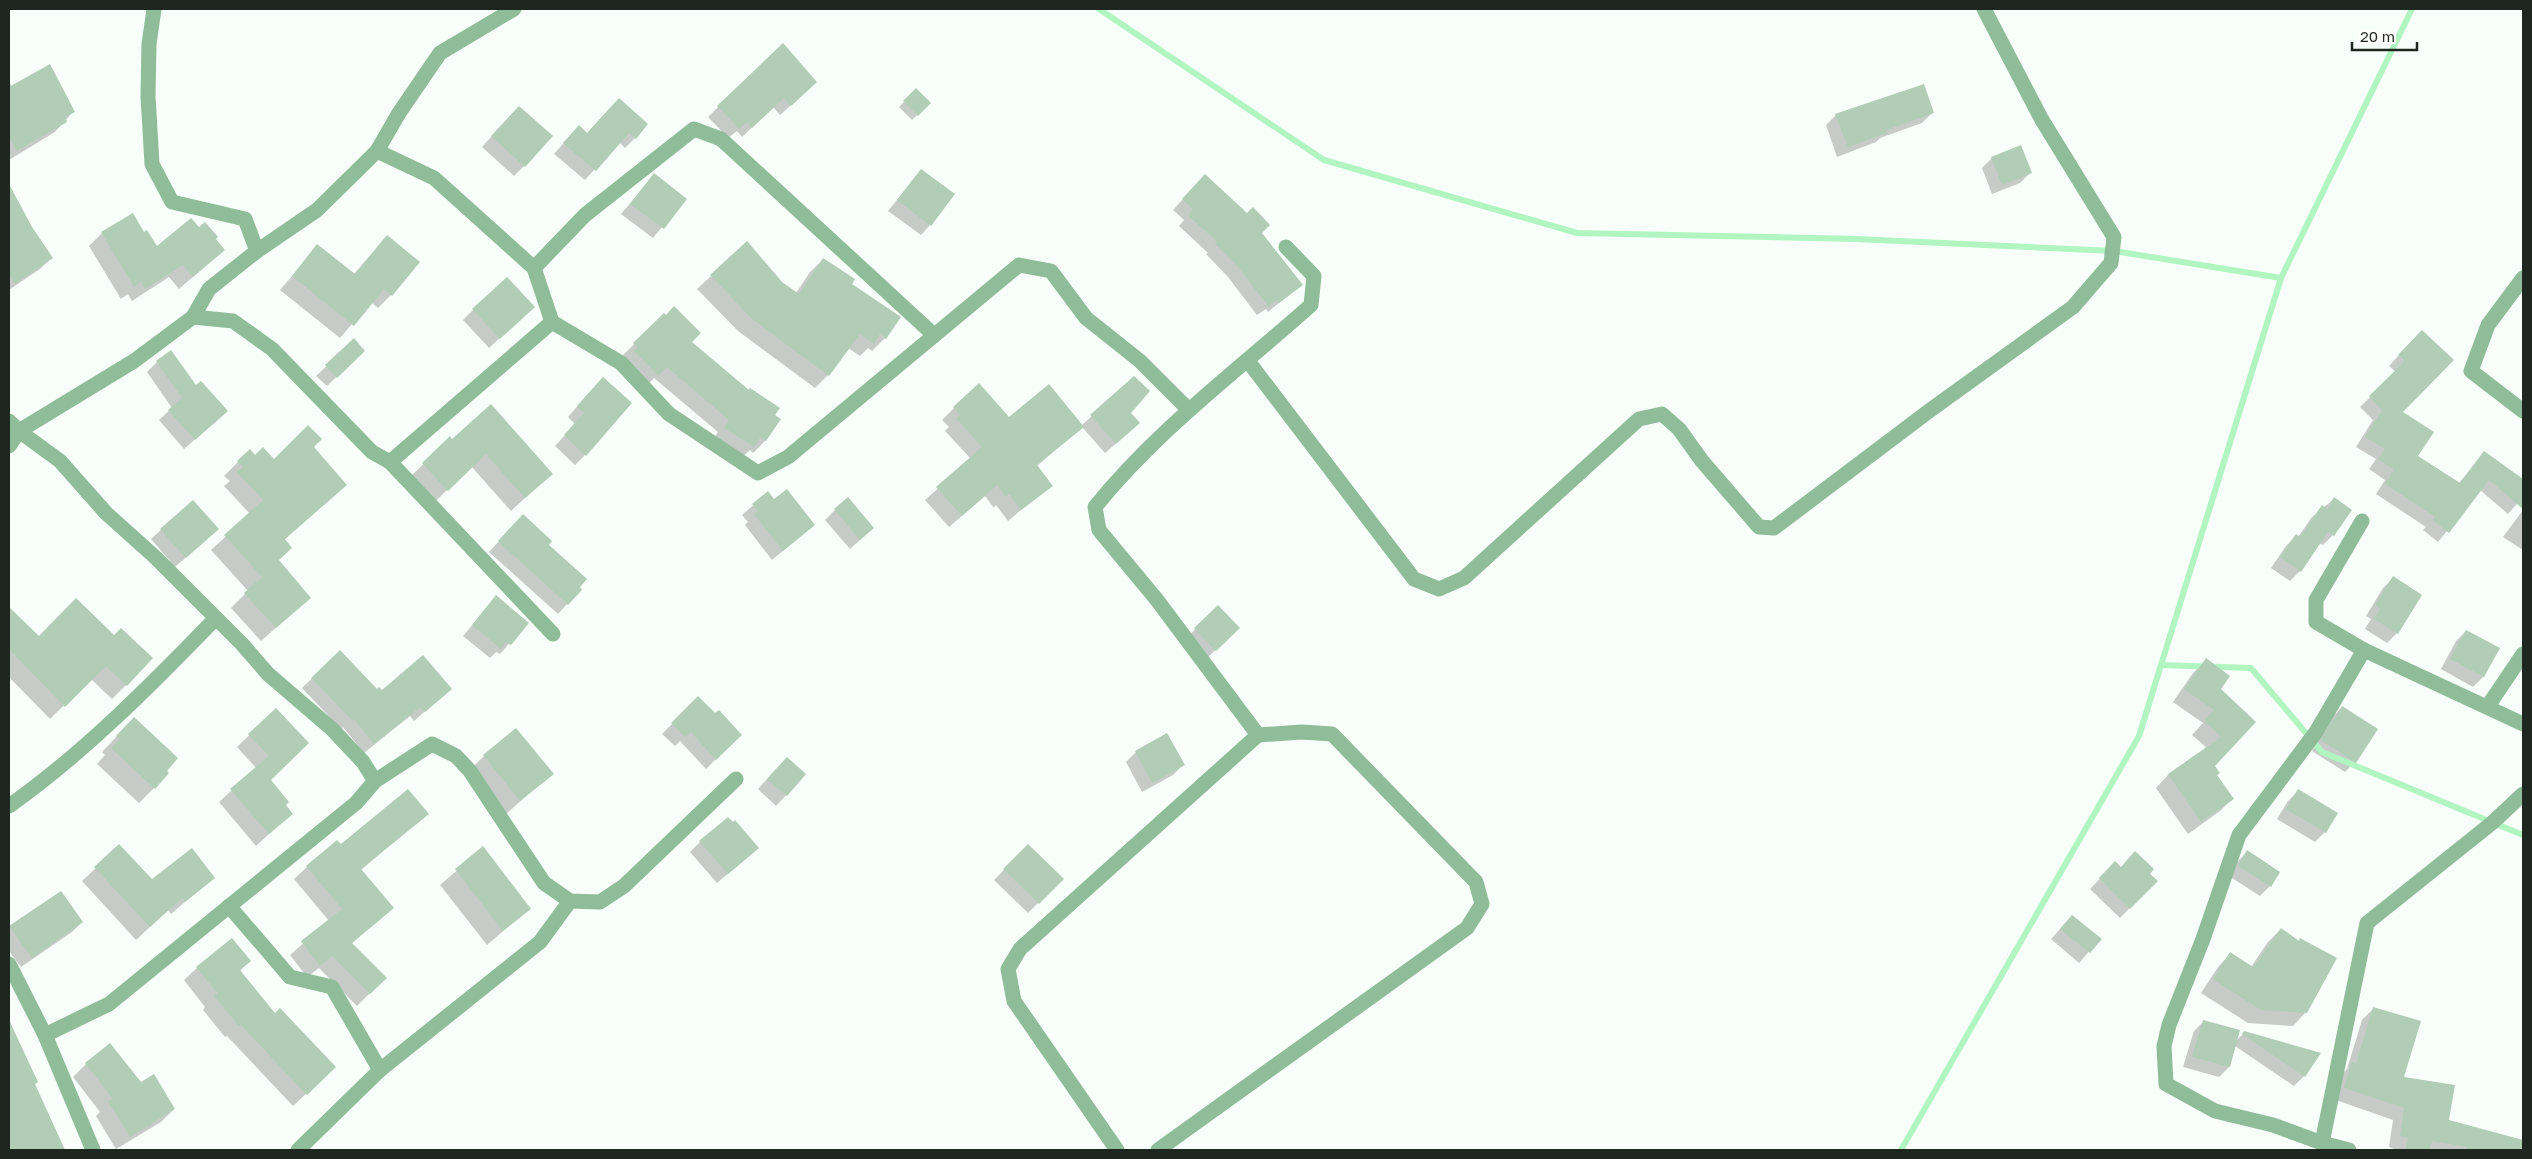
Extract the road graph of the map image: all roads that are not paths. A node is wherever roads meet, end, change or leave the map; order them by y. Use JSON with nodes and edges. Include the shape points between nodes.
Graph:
{"nodes":[{"id":1,"x":154,"y":9,"type":"edge"},
{"id":2,"x":514,"y":9,"type":"edge"},
{"id":3,"x":1984,"y":9,"type":"edge"},
{"id":4,"x":377,"y":151,"type":"junction"},
{"id":5,"x":1286,"y":247,"type":"dead end"},
{"id":6,"x":257,"y":251,"type":"junction"},
{"id":7,"x":534,"y":268,"type":"junction"},
{"id":8,"x":2523,"y":278,"type":"edge"},
{"id":9,"x":193,"y":317,"type":"junction"},
{"id":10,"x":552,"y":322,"type":"junction"},
{"id":11,"x":934,"y":335,"type":"junction"},
{"id":12,"x":1248,"y":361,"type":"junction"},
{"id":13,"x":1188,"y":409,"type":"junction"},
{"id":14,"x":2523,"y":411,"type":"edge"},
{"id":15,"x":14,"y":426,"type":"edge"},
{"id":16,"x":9,"y":446,"type":"edge"},
{"id":17,"x":390,"y":462,"type":"junction"},
{"id":18,"x":2362,"y":521,"type":"dead end"},
{"id":19,"x":215,"y":619,"type":"junction"},
{"id":20,"x":553,"y":634,"type":"dead end"},
{"id":21,"x":2364,"y":650,"type":"junction"},
{"id":22,"x":2523,"y":654,"type":"edge"},
{"id":23,"x":2488,"y":706,"type":"junction"},
{"id":24,"x":2523,"y":724,"type":"edge"},
{"id":25,"x":1258,"y":735,"type":"junction"},
{"id":26,"x":736,"y":779,"type":"dead end"},
{"id":27,"x":375,"y":782,"type":"junction"},
{"id":28,"x":2523,"y":794,"type":"edge"},
{"id":29,"x":9,"y":806,"type":"edge"},
{"id":30,"x":570,"y":901,"type":"junction"},
{"id":31,"x":229,"y":906,"type":"junction"},
{"id":32,"x":9,"y":964,"type":"edge"},
{"id":33,"x":45,"y":1035,"type":"junction"},
{"id":34,"x":380,"y":1070,"type":"junction"},
{"id":35,"x":2322,"y":1144,"type":"junction"},
{"id":36,"x":93,"y":1150,"type":"edge"},
{"id":37,"x":298,"y":1150,"type":"edge"},
{"id":38,"x":1117,"y":1150,"type":"edge"},
{"id":39,"x":1158,"y":1150,"type":"edge"},
{"id":40,"x":2349,"y":1150,"type":"edge"}],
"edges":[{"from":1,"to":6,"type":"street","via":[[149,44],[148,96],[152,164],[172,202],[245,219]]},
{"from":2,"to":4,"type":"street","via":[[440,53]]},
{"from":3,"to":12,"type":"street","via":[[2042,120],[2114,237],[2112,263],[2073,307],[1774,528],[1759,527],[1702,461],[1680,429],[1662,414],[1639,419],[1464,578],[1439,589],[1414,579]]},
{"from":4,"to":6,"type":"street","via":[[317,210]]},
{"from":4,"to":7,"type":"street","via":[[434,178]]},
{"from":5,"to":12,"type":"street","via":[[1314,276],[1311,305]]},
{"from":6,"to":9,"type":"street","via":[[210,289]]},
{"from":7,"to":10,"type":"street"},
{"from":7,"to":11,"type":"street","via":[[585,215],[694,129],[721,139]]},
{"from":8,"to":14,"type":"street","via":[[2488,324],[2471,372]]},
{"from":9,"to":15,"type":"street","via":[[134,362]]},
{"from":9,"to":17,"type":"street","via":[[233,321],[272,349],[372,452]]},
{"from":10,"to":11,"type":"street","via":[[621,363],[668,414],[758,473],[788,456]]},
{"from":10,"to":17,"type":"street"},
{"from":11,"to":13,"type":"street","via":[[1019,265],[1051,271],[1086,318],[1140,361]]},
{"from":12,"to":13,"type":"street"},
{"from":13,"to":25,"type":"street","via":[[1116,480],[1095,507],[1100,530]]},
{"from":15,"to":16,"type":"street"},
{"from":15,"to":19,"type":"street","via":[[60,461],[106,513],[155,557]]},
{"from":17,"to":20,"type":"street"},
{"from":18,"to":21,"type":"street","via":[[2316,600],[2316,622]]},
{"from":19,"to":27,"type":"street","via":[[268,674],[332,729],[362,762]]},
{"from":19,"to":29,"type":"street","via":[[181,656],[97,734]]},
{"from":21,"to":23,"type":"street"},
{"from":21,"to":35,"type":"street","via":[[2316,732],[2240,835],[2164,1046],[2166,1084],[2215,1111],[2273,1125]]},
{"from":22,"to":23,"type":"street"},
{"from":23,"to":24,"type":"street"},
{"from":25,"to":38,"type":"street","via":[[1020,949],[1008,969],[1014,1001]]},
{"from":25,"to":39,"type":"street","via":[[1332,734],[1476,882],[1482,904],[1467,928]]},
{"from":26,"to":30,"type":"street","via":[[624,886],[600,902]]},
{"from":27,"to":30,"type":"street","via":[[432,744],[456,756],[544,883]]},
{"from":27,"to":31,"type":"street","via":[[356,803]]},
{"from":28,"to":35,"type":"street","via":[[2492,823],[2367,923]]},
{"from":30,"to":34,"type":"street","via":[[540,942]]},
{"from":31,"to":33,"type":"street","via":[[109,1004]]},
{"from":31,"to":34,"type":"street","via":[[290,977],[332,987]]},
{"from":32,"to":33,"type":"street"},
{"from":33,"to":36,"type":"street"},
{"from":34,"to":37,"type":"street"},
{"from":35,"to":40,"type":"street"}]}
